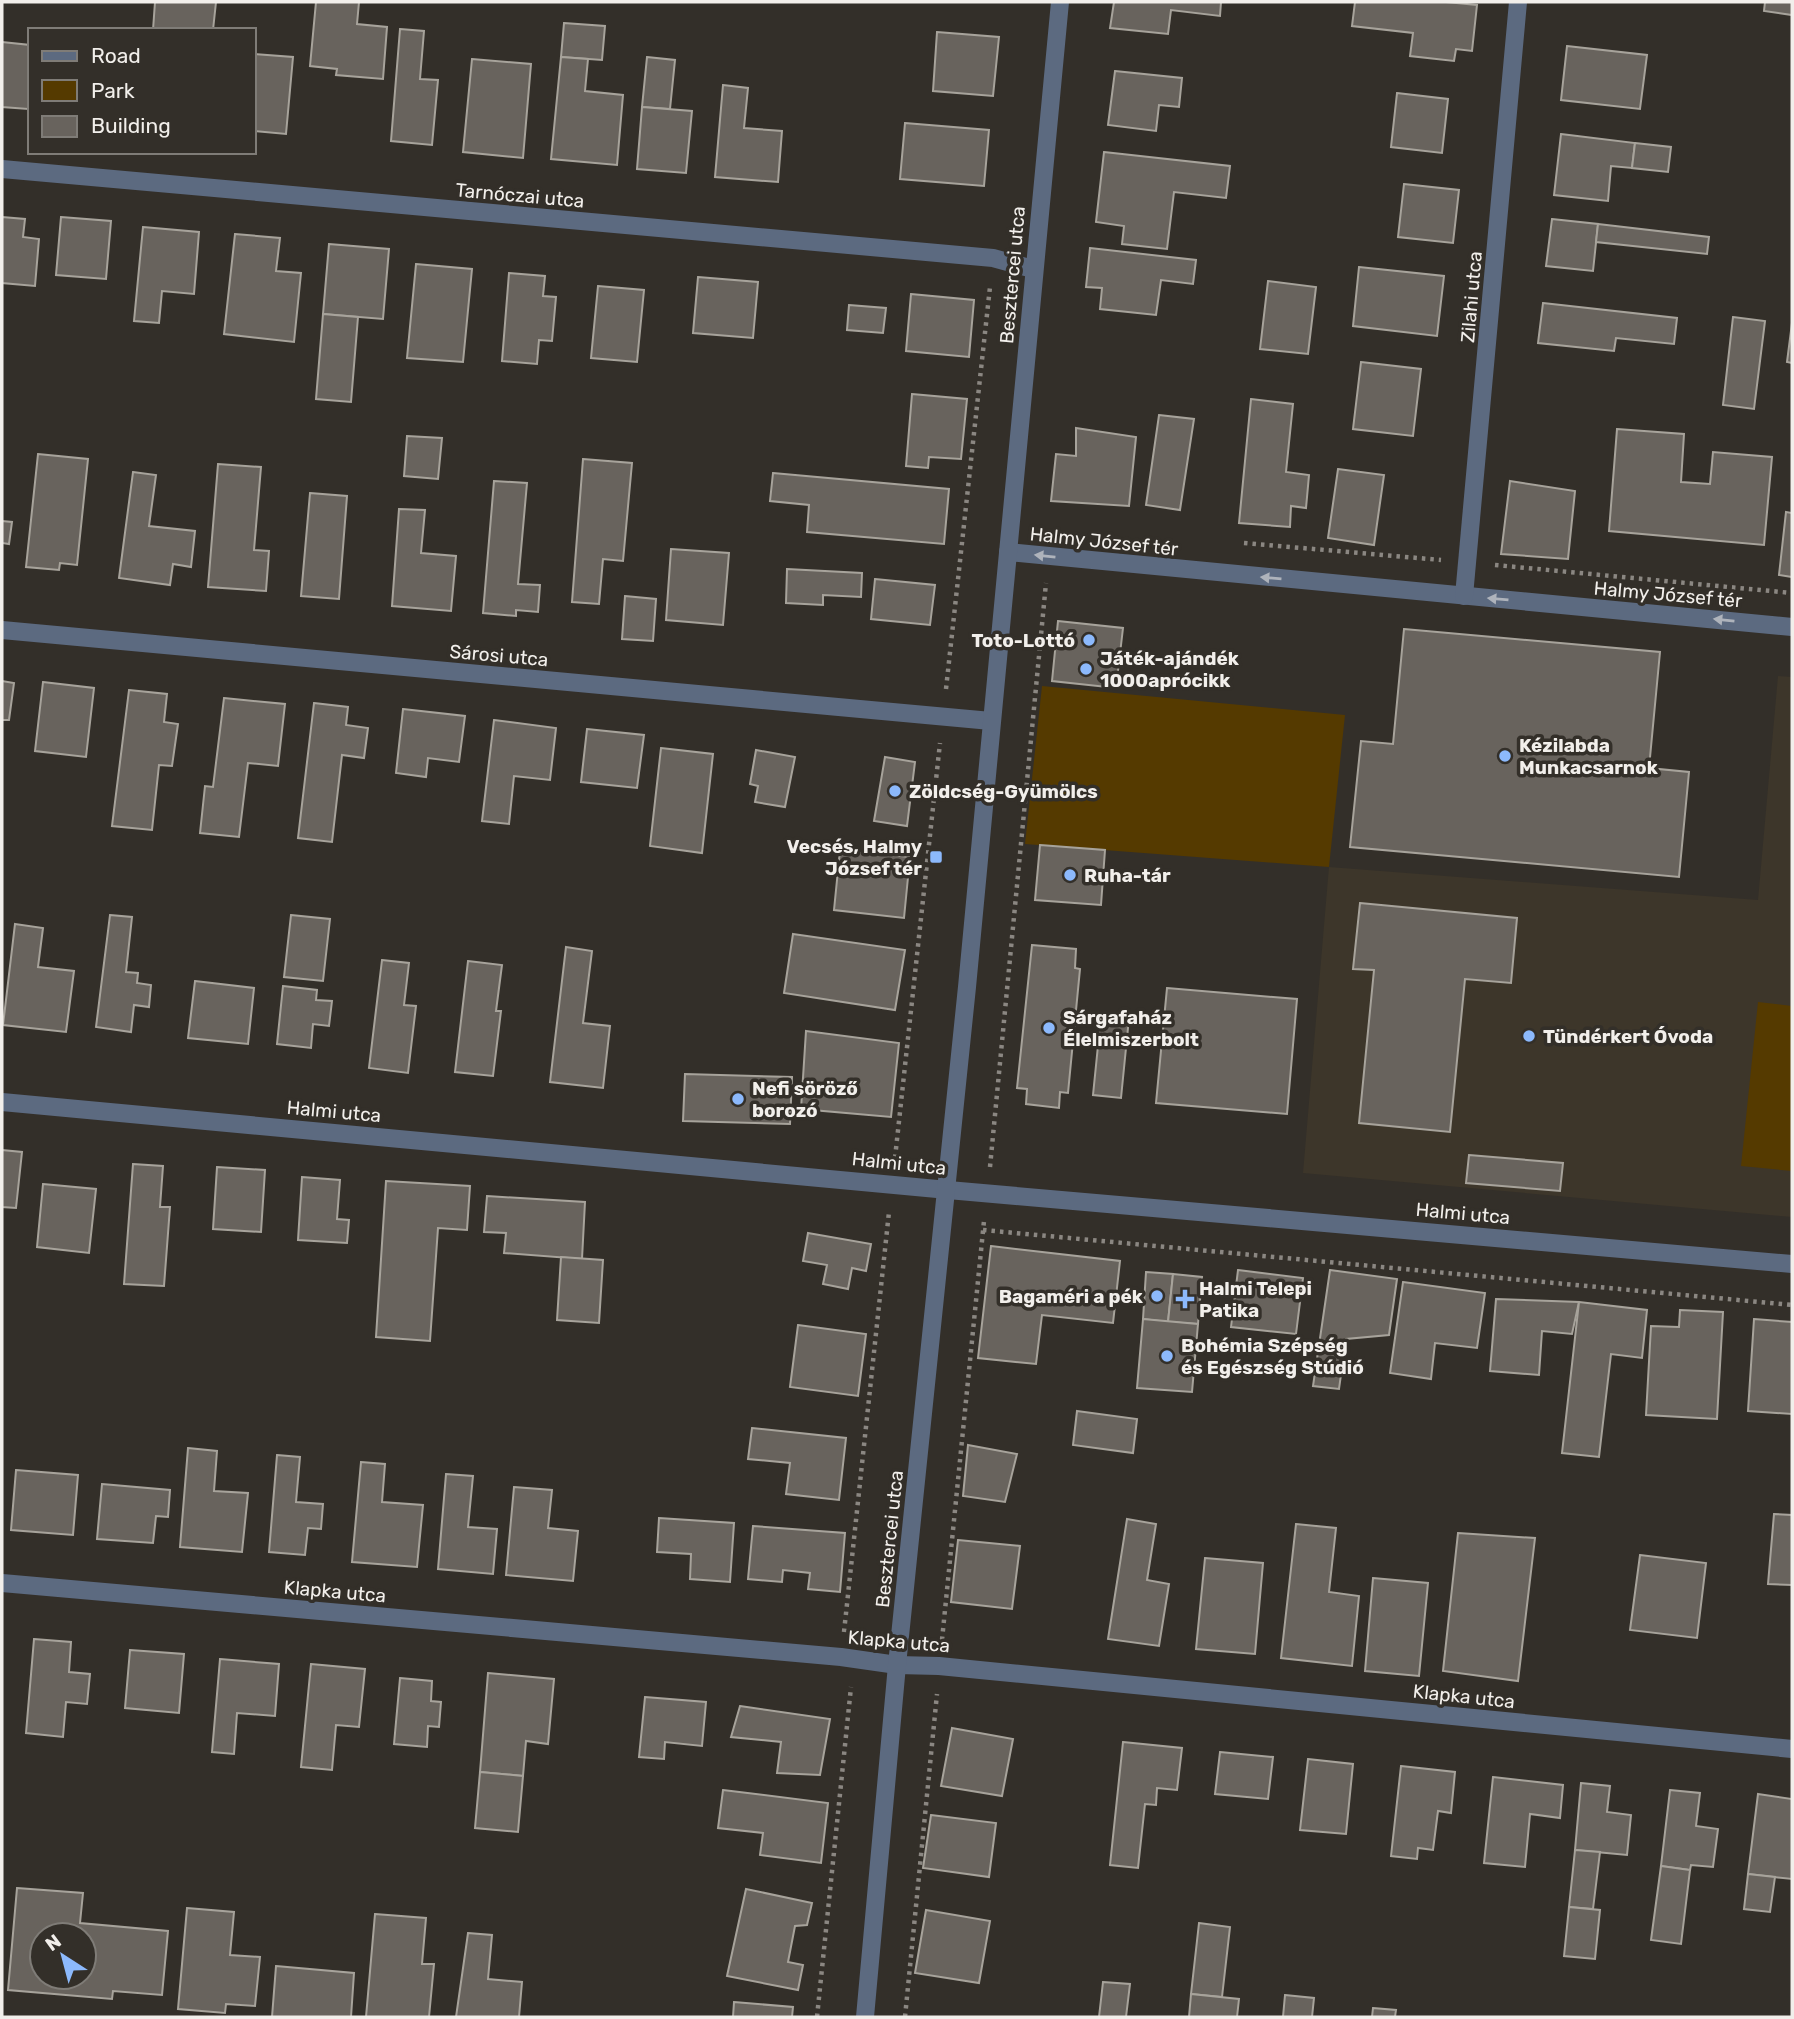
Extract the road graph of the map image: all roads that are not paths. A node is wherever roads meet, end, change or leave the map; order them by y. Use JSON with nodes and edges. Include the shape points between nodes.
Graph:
{"nodes":[{"id":1,"x":1060,"y":2,"type":"edge"},
{"id":2,"x":1518,"y":2,"type":"edge"},
{"id":3,"x":2,"y":169,"type":"edge"},
{"id":4,"x":1033,"y":269,"type":"junction"},
{"id":5,"x":1008,"y":552,"type":"junction"},
{"id":6,"x":1464,"y":596,"type":"junction"},
{"id":7,"x":1792,"y":627,"type":"edge"},
{"id":8,"x":2,"y":630,"type":"edge"},
{"id":9,"x":991,"y":721,"type":"junction"},
{"id":10,"x":2,"y":1102,"type":"edge"},
{"id":11,"x":947,"y":1190,"type":"junction"},
{"id":12,"x":1792,"y":1264,"type":"edge"},
{"id":13,"x":2,"y":1583,"type":"edge"},
{"id":14,"x":897,"y":1665,"type":"junction"},
{"id":15,"x":1792,"y":1749,"type":"edge"},
{"id":16,"x":865,"y":2017,"type":"edge"}],
"edges":[{"from":1,"to":4,"type":"street","name":"Besztercei utca"},
{"from":2,"to":6,"type":"street","name":"Zilahi utca"},
{"from":3,"to":4,"type":"street","name":"Tarnóczai utca","via":[[993,258]]},
{"from":4,"to":5,"type":"street","name":"Besztercei utca"},
{"from":6,"to":5,"type":"street","name":"Halmy József tér","one_way":true},
{"from":5,"to":9,"type":"street","name":"Halmy József tér"},
{"from":7,"to":6,"type":"street","name":"Halmy József tér","one_way":true},
{"from":8,"to":9,"type":"street","name":"Sárosi utca"},
{"from":9,"to":11,"type":"street","name":"Halmy József tér"},
{"from":10,"to":11,"type":"street","name":"Halmi utca"},
{"from":11,"to":12,"type":"street","name":"Halmi utca"},
{"from":11,"to":14,"type":"street","name":"Besztercei utca"},
{"from":13,"to":14,"type":"street","name":"Klapka utca"},
{"from":14,"to":15,"type":"street","name":"Klapka utca"},
{"from":14,"to":16,"type":"street","name":"Besztercei utca"}]}
